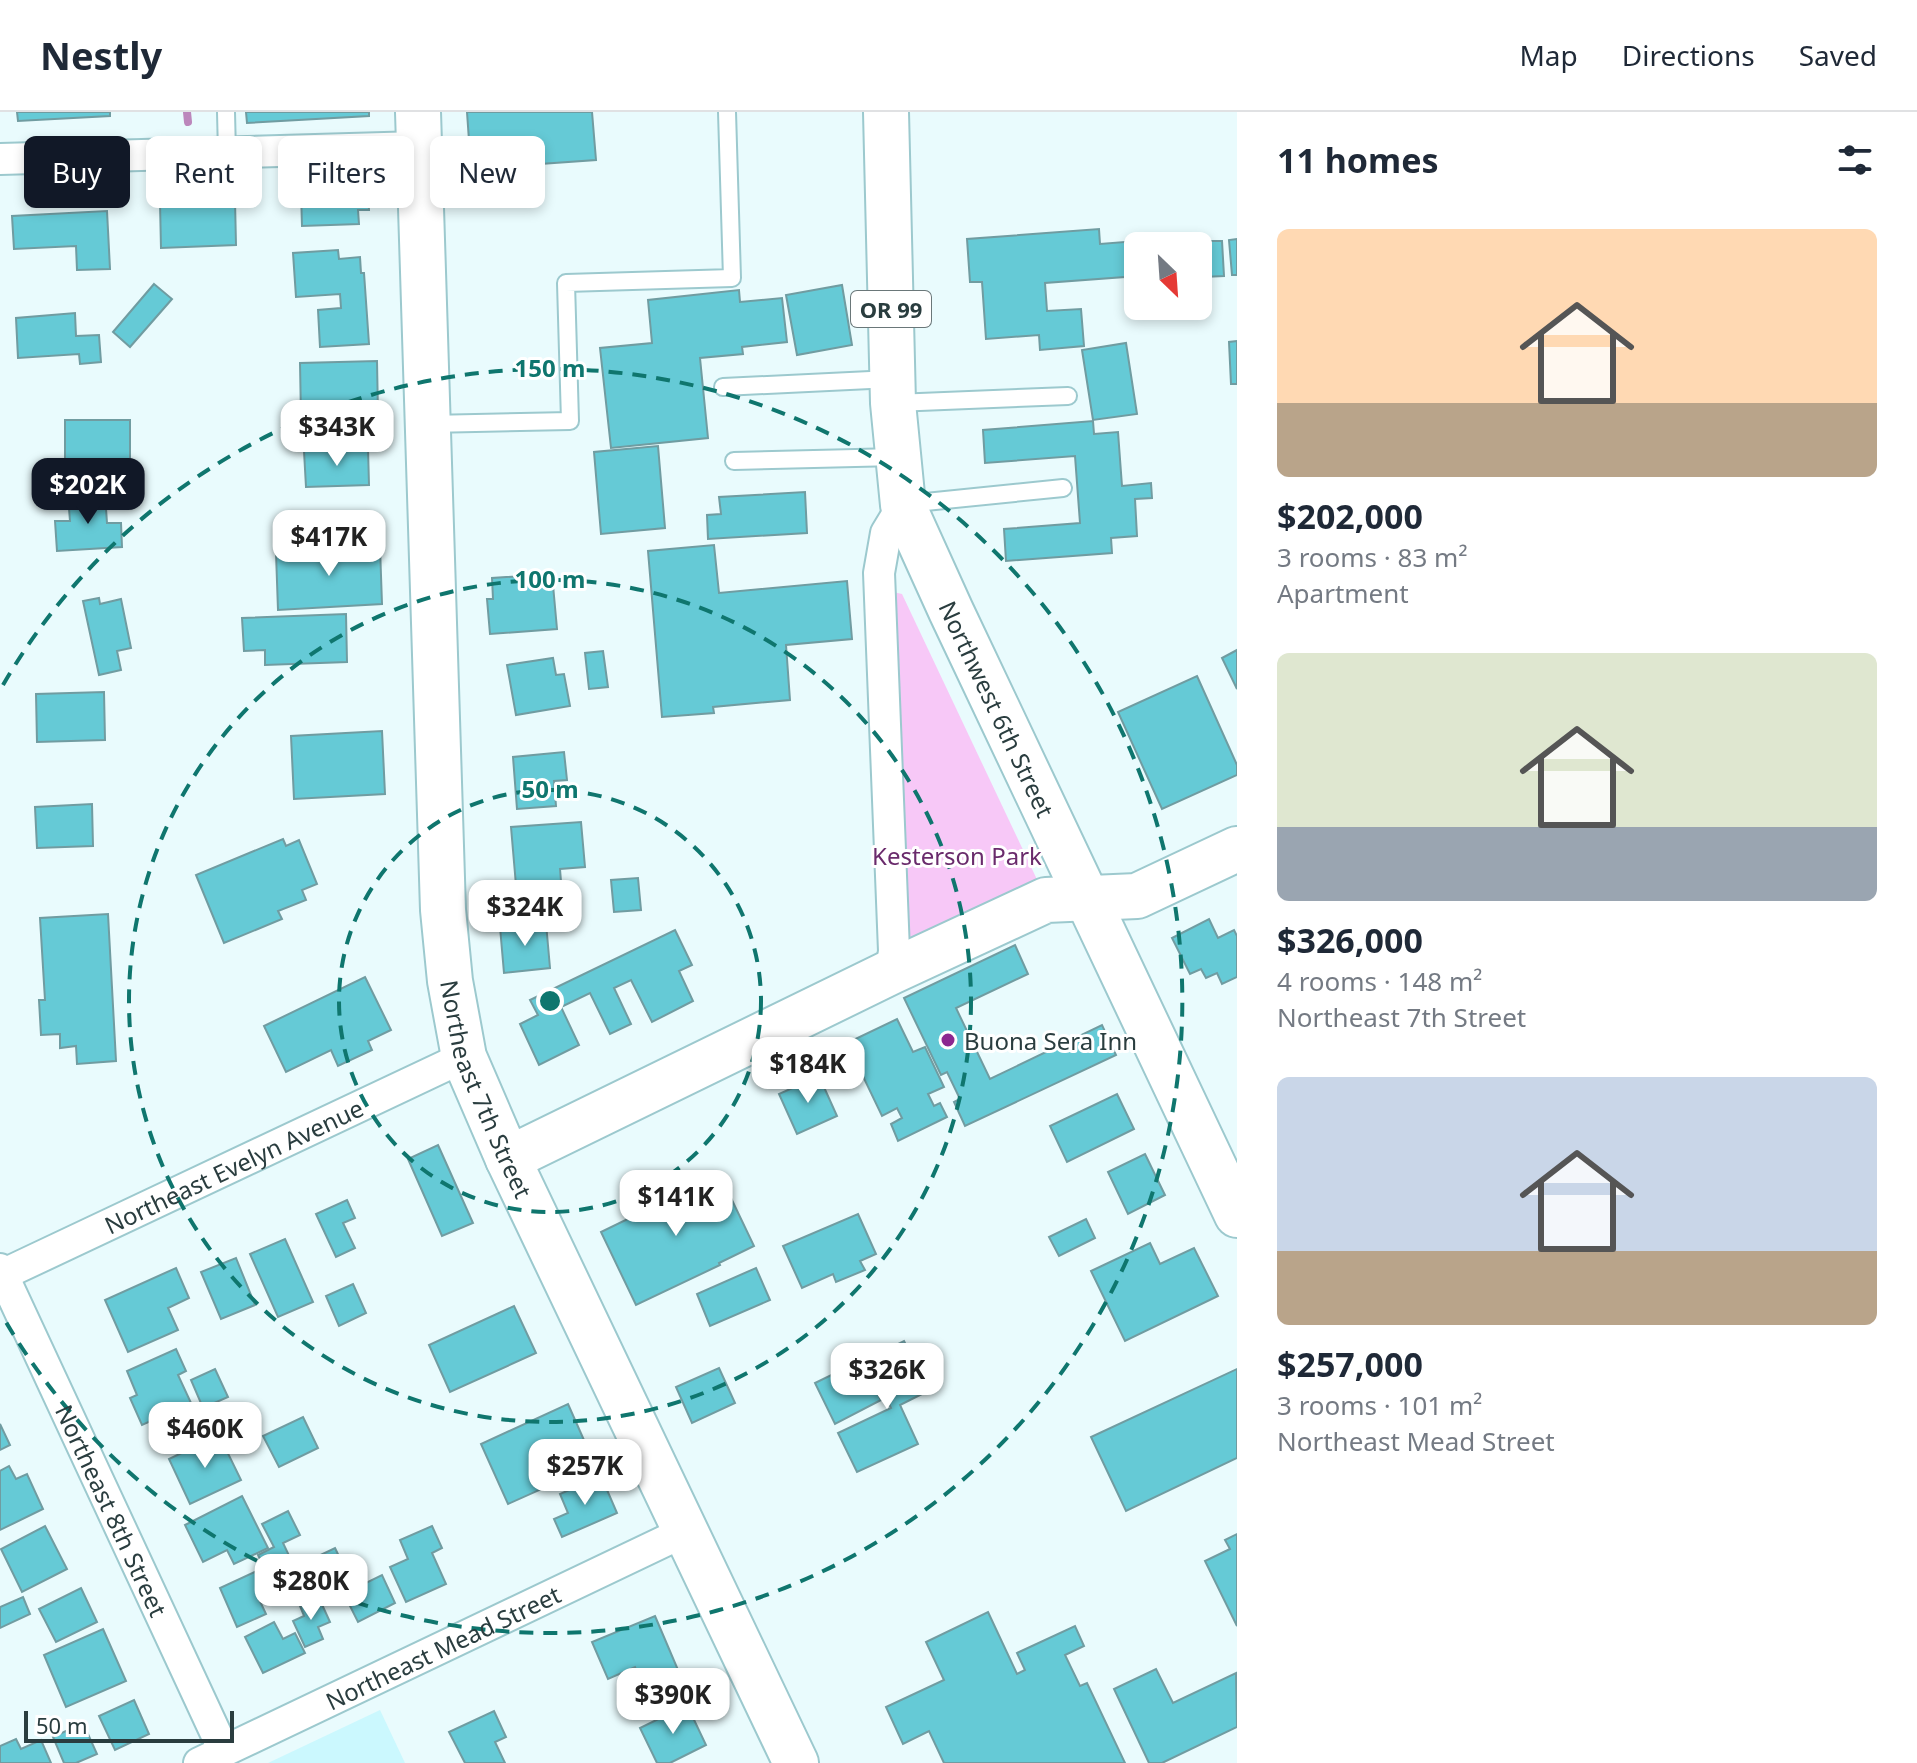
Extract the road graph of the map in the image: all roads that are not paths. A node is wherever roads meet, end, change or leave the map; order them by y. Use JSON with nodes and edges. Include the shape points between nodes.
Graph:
{"nodes":[{"id":1,"x":226,"y":112,"type":"edge"},
{"id":2,"x":727,"y":112,"type":"edge"},
{"id":3,"x":886,"y":112,"type":"edge"},
{"id":4,"x":418,"y":130,"type":"edge"},
{"id":5,"x":227,"y":136,"type":"edge"},
{"id":6,"x":262,"y":149,"type":"edge"},
{"id":7,"x":146,"y":155,"type":"edge"},
{"id":8,"x":0,"y":159,"type":"edge"},
{"id":9,"x":723,"y":387,"type":"dead end"},
{"id":10,"x":893,"y":391,"type":"junction"},
{"id":11,"x":1068,"y":396,"type":"dead end"},
{"id":12,"x":427,"y":424,"type":"junction"},
{"id":13,"x":898,"y":457,"type":"junction"},
{"id":14,"x":734,"y":461,"type":"dead end"},
{"id":15,"x":1063,"y":488,"type":"dead end"},
{"id":16,"x":903,"y":505,"type":"junction"},
{"id":17,"x":1237,"y":849,"type":"edge"},
{"id":18,"x":1086,"y":899,"type":"junction"},
{"id":19,"x":891,"y":972,"type":"junction"},
{"id":20,"x":464,"y":1057,"type":"junction"},
{"id":21,"x":508,"y":1159,"type":"junction"},
{"id":22,"x":1237,"y":1215,"type":"edge"},
{"id":23,"x":1,"y":1272,"type":"edge"},
{"id":24,"x":686,"y":1531,"type":"junction"},
{"id":25,"x":212,"y":1757,"type":"edge"},
{"id":26,"x":796,"y":1763,"type":"edge"}],
"edges":[{"from":1,"to":5,"type":"lane"},
{"from":2,"to":12,"type":"lane","via":[[732,278],[566,283],[570,421]]},
{"from":3,"to":10,"type":"main road","number":"OR 99"},
{"from":4,"to":6,"type":"street"},
{"from":4,"to":12,"type":"main road","name":"Northeast 7th Street"},
{"from":7,"to":8,"type":"street"},
{"from":9,"to":10,"type":"lane"},
{"from":10,"to":11,"type":"lane"},
{"from":10,"to":13,"type":"main road","number":"OR 99"},
{"from":12,"to":20,"type":"main road","name":"Northeast 7th Street","via":[[443,910]]},
{"from":13,"to":14,"type":"lane"},
{"from":13,"to":16,"type":"main road","number":"OR 99"},
{"from":15,"to":16,"type":"lane"},
{"from":16,"to":18,"type":"main road","name":"Northwest 6th Street","number":"OR 99"},
{"from":16,"to":19,"type":"street","via":[[886,533],[879,573]]},
{"from":17,"to":18,"type":"main road","via":[[1137,896]]},
{"from":18,"to":19,"type":"main road","via":[[1046,900]]},
{"from":18,"to":22,"type":"main road","name":"Northwest 6th Street","number":"OR 99"},
{"from":19,"to":21,"type":"main road"},
{"from":20,"to":21,"type":"main road","name":"Northeast 7th Street"},
{"from":20,"to":23,"type":"street","name":"Northeast Evelyn Avenue"},
{"from":21,"to":24,"type":"main road","name":"Northeast 7th Street"},
{"from":23,"to":25,"type":"street","name":"Northeast 8th Street"},
{"from":24,"to":25,"type":"street","name":"Northeast Mead Street"},
{"from":24,"to":26,"type":"main road","name":"Northeast 7th Street"}]}
